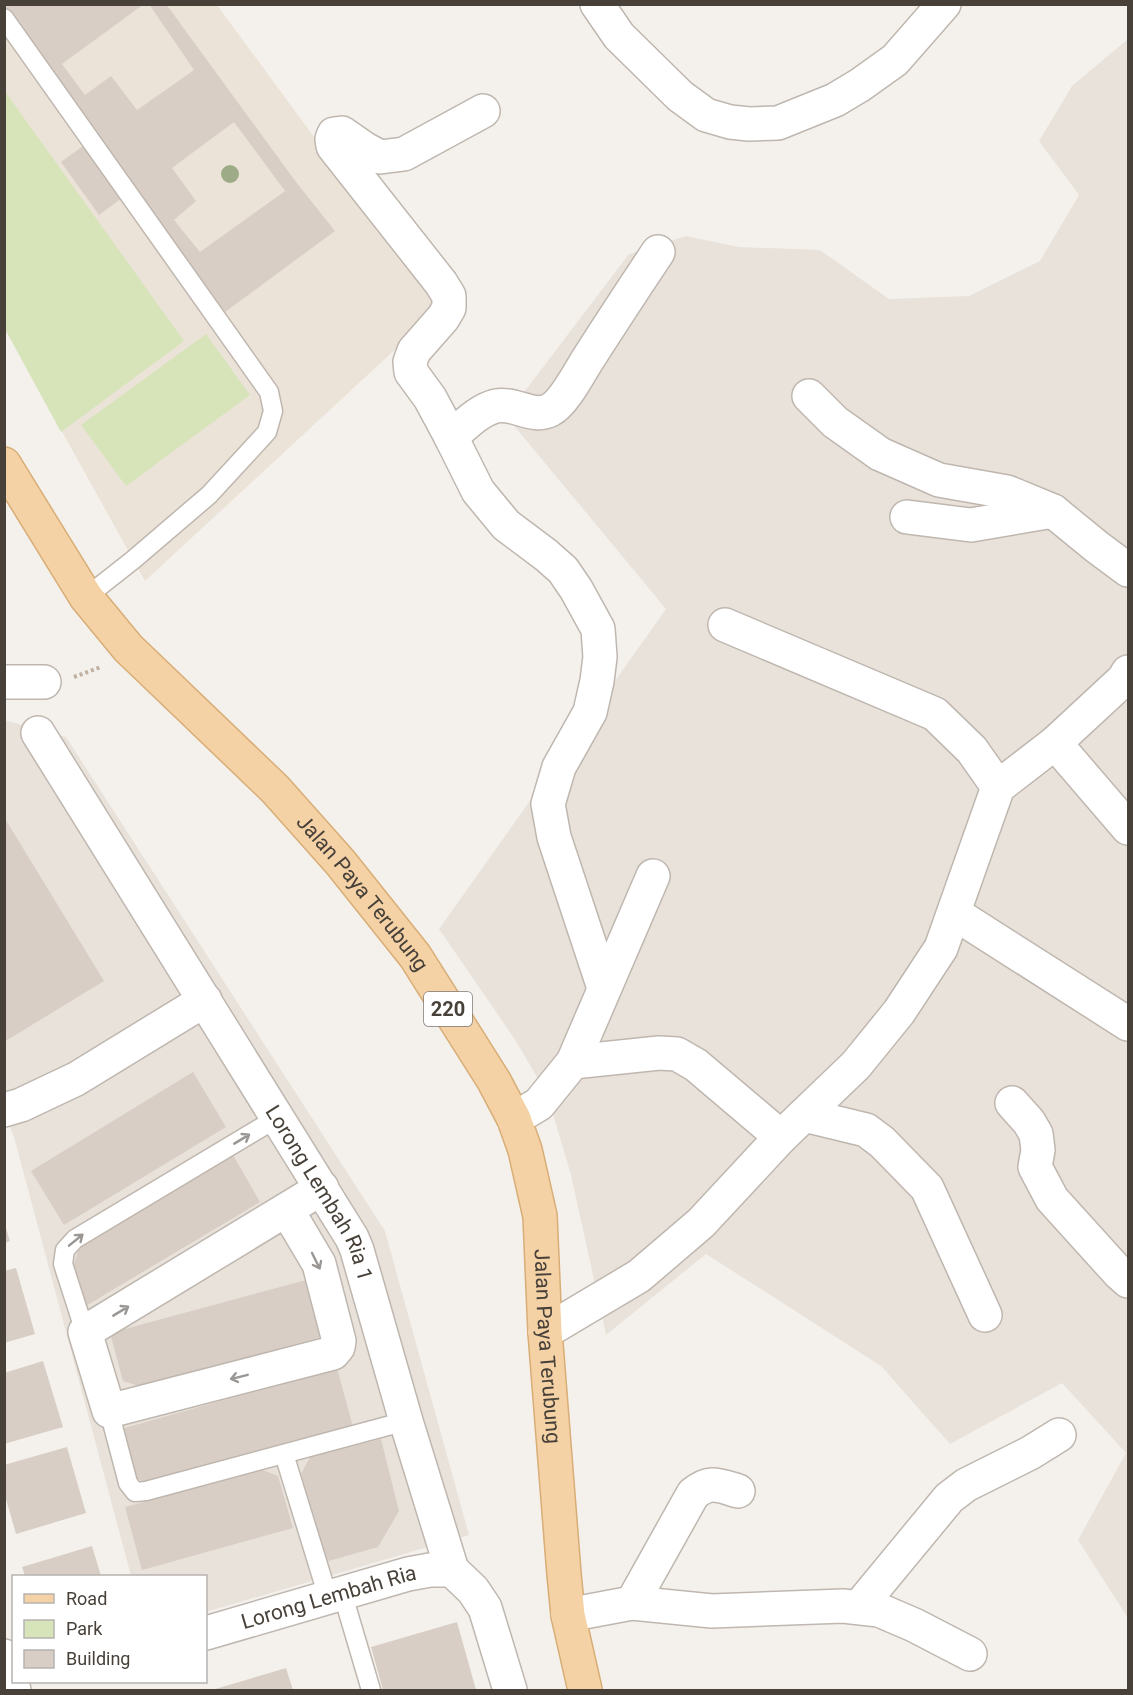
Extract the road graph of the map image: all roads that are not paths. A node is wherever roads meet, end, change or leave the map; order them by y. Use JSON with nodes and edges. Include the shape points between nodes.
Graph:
{"nodes":[{"id":1,"x":597,"y":4,"type":"edge"},
{"id":2,"x":944,"y":4,"type":"edge"},
{"id":3,"x":4,"y":18,"type":"edge"},
{"id":4,"x":483,"y":111,"type":"dead end"},
{"id":5,"x":658,"y":252,"type":"dead end"},
{"id":6,"x":809,"y":396,"type":"dead end"},
{"id":7,"x":451,"y":437,"type":"junction"},
{"id":8,"x":4,"y":464,"type":"edge"},
{"id":9,"x":1053,"y":512,"type":"junction"},
{"id":10,"x":908,"y":517,"type":"dead end"},
{"id":11,"x":1128,"y":570,"type":"edge"},
{"id":12,"x":86,"y":597,"type":"junction"},
{"id":13,"x":725,"y":625,"type":"dead end"},
{"id":14,"x":1127,"y":677,"type":"edge"},
{"id":15,"x":4,"y":682,"type":"edge"},
{"id":16,"x":44,"y":682,"type":"road end"},
{"id":17,"x":38,"y":733,"type":"dead end"},
{"id":18,"x":1055,"y":743,"type":"junction"},
{"id":19,"x":998,"y":787,"type":"junction"},
{"id":20,"x":1128,"y":828,"type":"edge"},
{"id":21,"x":653,"y":876,"type":"dead end"},
{"id":22,"x":954,"y":913,"type":"junction"},
{"id":23,"x":604,"y":988,"type":"junction"},
{"id":24,"x":205,"y":1000,"type":"junction"},
{"id":25,"x":1128,"y":1024,"type":"edge"},
{"id":26,"x":573,"y":1062,"type":"junction"},
{"id":27,"x":1012,"y":1103,"type":"dead end"},
{"id":28,"x":4,"y":1110,"type":"edge"},
{"id":29,"x":804,"y":1114,"type":"junction"},
{"id":30,"x":277,"y":1118,"type":"junction"},
{"id":31,"x":514,"y":1119,"type":"junction"},
{"id":32,"x":781,"y":1137,"type":"junction"},
{"id":33,"x":322,"y":1188,"type":"junction"},
{"id":34,"x":286,"y":1210,"type":"junction"},
{"id":35,"x":1128,"y":1281,"type":"edge"},
{"id":36,"x":985,"y":1315,"type":"dead end"},
{"id":37,"x":85,"y":1332,"type":"junction"},
{"id":38,"x":545,"y":1332,"type":"junction"},
{"id":39,"x":108,"y":1410,"type":"junction"},
{"id":40,"x":406,"y":1421,"type":"junction"},
{"id":41,"x":1059,"y":1436,"type":"dead end"},
{"id":42,"x":284,"y":1455,"type":"junction"},
{"id":43,"x":738,"y":1491,"type":"dead end"},
{"id":44,"x":452,"y":1570,"type":"junction"},
{"id":45,"x":335,"y":1595,"type":"junction"},
{"id":46,"x":632,"y":1603,"type":"junction"},
{"id":47,"x":859,"y":1607,"type":"junction"},
{"id":48,"x":568,"y":1615,"type":"junction"},
{"id":49,"x":207,"y":1633,"type":"edge"},
{"id":50,"x":970,"y":1653,"type":"dead end"},
{"id":51,"x":4,"y":1656,"type":"edge"},
{"id":52,"x":12,"y":1670,"type":"edge"},
{"id":53,"x":371,"y":1690,"type":"edge"},
{"id":54,"x":510,"y":1690,"type":"edge"},
{"id":55,"x":585,"y":1690,"type":"edge"}],
"edges":[{"from":1,"to":2,"type":"street","via":[[619,36],[680,96],[706,115],[749,124],[778,123],[835,100],[860,85],[895,60]]},
{"from":3,"to":12,"type":"lane","via":[[269,392],[273,411],[267,432],[209,495]]},
{"from":4,"to":7,"type":"street","via":[[404,154],[380,157],[342,133],[334,134],[332,139],[333,146],[449,296],[444,318],[414,351],[410,362],[411,372]]},
{"from":5,"to":7,"type":"street","via":[[553,409],[543,413],[496,406]]},
{"from":6,"to":9,"type":"street","via":[[835,422],[880,454],[939,480],[1007,492]]},
{"from":7,"to":23,"type":"street","via":[[478,490],[506,525],[563,570],[598,629],[600,657],[590,712],[560,767],[548,804],[554,837]]},
{"from":8,"to":12,"type":"main road","name":"Jalan Paya Terubung","number":"220"},
{"from":9,"to":10,"type":"street","via":[[971,525]]},
{"from":9,"to":11,"type":"street"},
{"from":12,"to":31,"type":"main road","name":"Jalan Paya Terubung","number":"220","via":[[128,648],[275,789],[340,862],[415,956]]},
{"from":13,"to":19,"type":"street","via":[[935,714],[972,750]]},
{"from":14,"to":18,"type":"street"},
{"from":15,"to":16,"type":"street"},
{"from":17,"to":24,"type":"street","name":"Lorong Lembah Ria 1"},
{"from":18,"to":19,"type":"street"},
{"from":18,"to":20,"type":"street"},
{"from":19,"to":22,"type":"street"},
{"from":21,"to":23,"type":"street"},
{"from":22,"to":25,"type":"street"},
{"from":22,"to":29,"type":"street","via":[[941,948],[899,1012],[856,1065]]},
{"from":23,"to":26,"type":"street"},
{"from":24,"to":28,"type":"street","via":[[76,1079]]},
{"from":24,"to":30,"type":"street","name":"Lorong Lembah Ria 1"},
{"from":26,"to":31,"type":"street","via":[[539,1104]]},
{"from":26,"to":32,"type":"street","via":[[677,1054],[696,1065]]},
{"from":27,"to":35,"type":"street","via":[[1036,1134],[1035,1167],[1052,1199]]},
{"from":29,"to":32,"type":"street"},
{"from":29,"to":36,"type":"street","via":[[866,1130],[927,1188]]},
{"from":30,"to":33,"type":"street","name":"Lorong Lembah Ria 1"},
{"from":37,"to":30,"type":"lane","one_way":true,"via":[[63,1264],[65,1250],[75,1239]]},
{"from":31,"to":38,"type":"main road","name":"Jalan Paya Terubung","number":"220","via":[[540,1216]]},
{"from":32,"to":38,"type":"street","via":[[701,1223],[639,1276]]},
{"from":33,"to":34,"type":"street"},
{"from":33,"to":40,"type":"street","name":"Lorong Lembah Ria 1","via":[[357,1250]]},
{"from":37,"to":34,"type":"street","one_way":true},
{"from":34,"to":39,"type":"street","one_way":true,"via":[[319,1264],[339,1341],[333,1353]]},
{"from":37,"to":39,"type":"street"},
{"from":38,"to":48,"type":"main road","name":"Jalan Paya Terubung","number":"220"},
{"from":39,"to":42,"type":"lane","via":[[128,1483],[135,1492]]},
{"from":40,"to":42,"type":"lane"},
{"from":40,"to":44,"type":"street","name":"Lorong Lembah Ria 1"},
{"from":41,"to":47,"type":"street","via":[[949,1498]]},
{"from":42,"to":45,"type":"lane"},
{"from":43,"to":46,"type":"street","via":[[716,1484],[704,1485],[693,1494]]},
{"from":44,"to":45,"type":"street","name":"Lorong Lembah Ria","via":[[408,1574]]},
{"from":44,"to":54,"type":"street","name":"Lorong Lembah Ria 1","via":[[485,1608]]},
{"from":45,"to":49,"type":"street","name":"Lorong Lembah Ria"},
{"from":45,"to":53,"type":"lane"},
{"from":46,"to":47,"type":"street","via":[[712,1611]]},
{"from":46,"to":48,"type":"street"},
{"from":47,"to":50,"type":"street","via":[[879,1610],[914,1624]]},
{"from":48,"to":55,"type":"main road","name":"Jalan Paya Terubung","number":"220"},
{"from":51,"to":52,"type":"street"}]}
